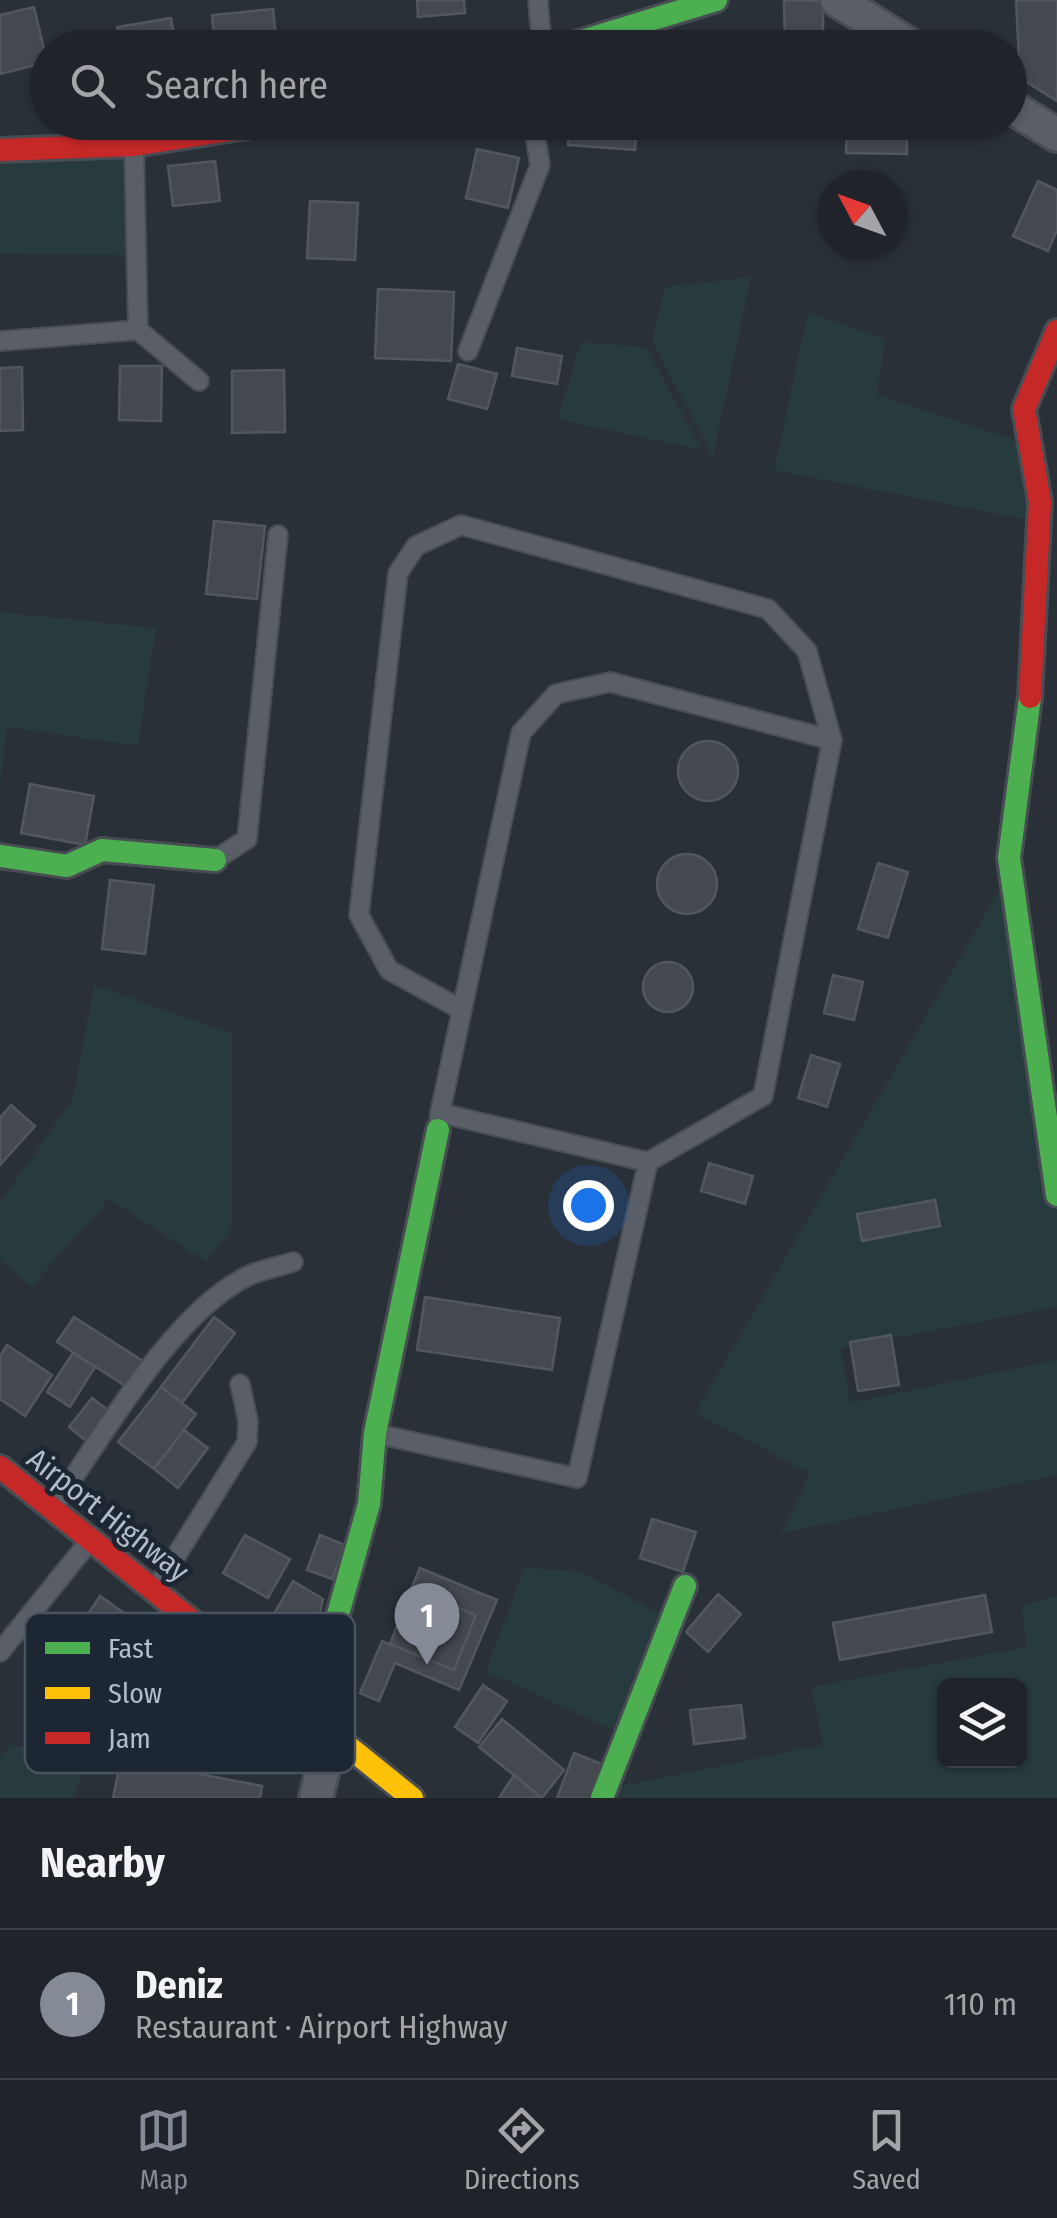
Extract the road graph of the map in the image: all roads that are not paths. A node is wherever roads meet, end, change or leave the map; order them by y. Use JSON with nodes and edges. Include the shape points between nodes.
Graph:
{"nodes":[{"id":1,"x":538,"y":0,"type":"edge"},
{"id":2,"x":716,"y":0,"type":"edge"},
{"id":3,"x":837,"y":0,"type":"edge"},
{"id":4,"x":540,"y":30,"type":"edge"},
{"id":5,"x":618,"y":30,"type":"edge"},
{"id":6,"x":885,"y":30,"type":"edge"},
{"id":7,"x":1027,"y":116,"type":"edge"},
{"id":8,"x":1057,"y":135,"type":"edge"},
{"id":9,"x":165,"y":140,"type":"edge"},
{"id":10,"x":536,"y":140,"type":"edge"},
{"id":11,"x":134,"y":145,"type":"junction"},
{"id":12,"x":0,"y":150,"type":"edge"},
{"id":13,"x":138,"y":330,"type":"junction"},
{"id":14,"x":1057,"y":331,"type":"edge"},
{"id":15,"x":1,"y":341,"type":"edge"},
{"id":16,"x":468,"y":350,"type":"dead end"},
{"id":17,"x":199,"y":381,"type":"dead end"},
{"id":18,"x":278,"y":535,"type":"dead end"},
{"id":19,"x":832,"y":740,"type":"junction"},
{"id":20,"x":0,"y":856,"type":"edge"},
{"id":21,"x":215,"y":860,"type":"joint"},
{"id":22,"x":462,"y":1010,"type":"junction"},
{"id":23,"x":439,"y":1122,"type":"junction"},
{"id":24,"x":648,"y":1162,"type":"junction"},
{"id":25,"x":1057,"y":1195,"type":"edge"},
{"id":26,"x":293,"y":1262,"type":"dead end"},
{"id":27,"x":240,"y":1384,"type":"dead end"},
{"id":28,"x":375,"y":1434,"type":"junction"},
{"id":29,"x":0,"y":1467,"type":"edge"},
{"id":30,"x":52,"y":1508,"type":"junction"},
{"id":31,"x":91,"y":1539,"type":"junction"},
{"id":32,"x":685,"y":1586,"type":"dead end"},
{"id":33,"x":155,"y":1590,"type":"junction"},
{"id":34,"x":31,"y":1613,"type":"edge"},
{"id":35,"x":184,"y":1613,"type":"edge"},
{"id":36,"x":345,"y":1613,"type":"edge"},
{"id":37,"x":25,"y":1621,"type":"edge"},
{"id":38,"x":0,"y":1652,"type":"edge"},
{"id":39,"x":355,"y":1751,"type":"edge"},
{"id":40,"x":318,"y":1773,"type":"edge"},
{"id":41,"x":316,"y":1798,"type":"edge"},
{"id":42,"x":412,"y":1798,"type":"edge"},
{"id":43,"x":602,"y":1798,"type":"edge"}],
"edges":[{"from":1,"to":4,"type":"lane"},
{"from":2,"to":5,"type":"main road"},
{"from":3,"to":6,"type":"street"},
{"from":7,"to":8,"type":"street"},
{"from":9,"to":11,"type":"main road"},
{"from":10,"to":16,"type":"lane","via":[[540,165]]},
{"from":11,"to":12,"type":"main road"},
{"from":11,"to":13,"type":"lane"},
{"from":13,"to":15,"type":"lane"},
{"from":13,"to":17,"type":"lane"},
{"from":14,"to":25,"type":"main road","via":[[1024,409],[1040,502],[1032,678],[1009,858]]},
{"from":18,"to":21,"type":"lane","via":[[247,839]]},
{"from":19,"to":22,"type":"lane","via":[[610,682],[556,694],[520,733]]},
{"from":19,"to":22,"type":"lane","via":[[807,651],[768,609],[461,525],[416,546],[398,573],[360,916],[389,970]]},
{"from":19,"to":24,"type":"lane","via":[[763,1096]]},
{"from":20,"to":21,"type":"main road","via":[[67,866],[102,850]]},
{"from":22,"to":23,"type":"lane"},
{"from":23,"to":24,"type":"lane"},
{"from":23,"to":28,"type":"main road"},
{"from":24,"to":28,"type":"lane","via":[[578,1478]]},
{"from":26,"to":30,"type":"lane","via":[[249,1275],[180,1330]]},
{"from":27,"to":33,"type":"lane","via":[[247,1442]]},
{"from":28,"to":36,"type":"main road","via":[[369,1504]]},
{"from":29,"to":30,"type":"main road","name":"Airport Highway"},
{"from":30,"to":31,"type":"main road","name":"Airport Highway"},
{"from":31,"to":33,"type":"main road","name":"Airport Highway"},
{"from":31,"to":34,"type":"lane"},
{"from":32,"to":43,"type":"main road"},
{"from":33,"to":35,"type":"main road","name":"Airport Highway"},
{"from":37,"to":38,"type":"lane"},
{"from":39,"to":42,"type":"main road","name":"Airport Highway"},
{"from":40,"to":41,"type":"street"}]}
